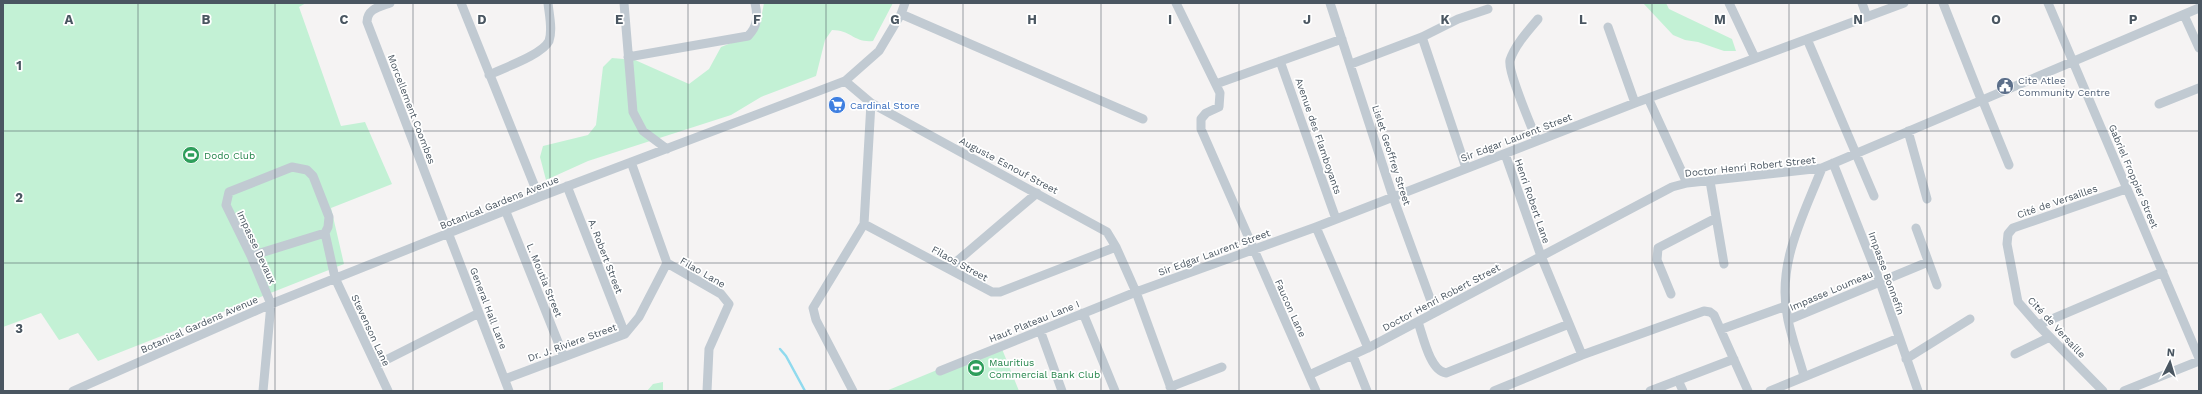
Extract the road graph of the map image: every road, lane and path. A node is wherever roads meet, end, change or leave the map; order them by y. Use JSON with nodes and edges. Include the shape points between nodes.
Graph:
{"nodes":[{"id":1,"x":390,"y":3,"type":"edge"},
{"id":2,"x":460,"y":3,"type":"edge"},
{"id":3,"x":548,"y":3,"type":"edge"},
{"id":4,"x":624,"y":3,"type":"edge"},
{"id":5,"x":755,"y":3,"type":"edge"},
{"id":6,"x":905,"y":3,"type":"edge"},
{"id":7,"x":1176,"y":3,"type":"edge"},
{"id":8,"x":1330,"y":3,"type":"edge"},
{"id":9,"x":1729,"y":3,"type":"edge"},
{"id":10,"x":1862,"y":3,"type":"edge"},
{"id":11,"x":1904,"y":3,"type":"edge"},
{"id":12,"x":1943,"y":3,"type":"edge"},
{"id":13,"x":2048,"y":3,"type":"edge"},
{"id":14,"x":2199,"y":8,"type":"edge"},
{"id":15,"x":1488,"y":9,"type":"dead end"},
{"id":16,"x":901,"y":14,"type":"junction"},
{"id":17,"x":2184,"y":15,"type":"junction"},
{"id":18,"x":1867,"y":17,"type":"junction"},
{"id":19,"x":1538,"y":19,"type":"dead end"},
{"id":20,"x":1608,"y":28,"type":"dead end"},
{"id":21,"x":1422,"y":37,"type":"junction"},
{"id":22,"x":1342,"y":39,"type":"junction"},
{"id":23,"x":1807,"y":39,"type":"junction"},
{"id":24,"x":2199,"y":48,"type":"edge"},
{"id":25,"x":628,"y":57,"type":"junction"},
{"id":26,"x":1755,"y":58,"type":"junction"},
{"id":27,"x":2073,"y":60,"type":"junction"},
{"id":28,"x":1280,"y":61,"type":"junction"},
{"id":29,"x":1351,"y":64,"type":"junction"},
{"id":30,"x":489,"y":75,"type":"junction"},
{"id":31,"x":845,"y":81,"type":"junction"},
{"id":32,"x":1216,"y":84,"type":"junction"},
{"id":33,"x":2199,"y":88,"type":"edge"},
{"id":34,"x":1648,"y":98,"type":"junction"},
{"id":35,"x":1982,"y":99,"type":"junction"},
{"id":36,"x":871,"y":103,"type":"junction"},
{"id":37,"x":1635,"y":103,"type":"junction"},
{"id":38,"x":2159,"y":104,"type":"dead end"},
{"id":39,"x":1143,"y":119,"type":"dead end"},
{"id":40,"x":1908,"y":131,"type":"junction"},
{"id":41,"x":1537,"y":142,"type":"junction"},
{"id":42,"x":667,"y":148,"type":"junction"},
{"id":43,"x":1505,"y":154,"type":"junction"},
{"id":44,"x":1857,"y":154,"type":"junction"},
{"id":45,"x":631,"y":162,"type":"junction"},
{"id":46,"x":1833,"y":163,"type":"junction"},
{"id":47,"x":2009,"y":165,"type":"dead end"},
{"id":48,"x":1466,"y":168,"type":"junction"},
{"id":49,"x":1822,"y":168,"type":"junction"},
{"id":50,"x":1710,"y":181,"type":"junction"},
{"id":51,"x":1687,"y":183,"type":"junction"},
{"id":52,"x":567,"y":186,"type":"junction"},
{"id":53,"x":2126,"y":188,"type":"junction"},
{"id":54,"x":1037,"y":193,"type":"junction"},
{"id":55,"x":1874,"y":196,"type":"dead end"},
{"id":56,"x":538,"y":197,"type":"junction"},
{"id":57,"x":1393,"y":197,"type":"junction"},
{"id":58,"x":1927,"y":199,"type":"dead end"},
{"id":59,"x":506,"y":212,"type":"junction"},
{"id":60,"x":1716,"y":218,"type":"junction"},
{"id":61,"x":1336,"y":219,"type":"junction"},
{"id":62,"x":864,"y":224,"type":"junction"},
{"id":63,"x":1316,"y":227,"type":"junction"},
{"id":64,"x":1916,"y":228,"type":"dead end"},
{"id":65,"x":325,"y":233,"type":"junction"},
{"id":66,"x":448,"y":234,"type":"junction"},
{"id":67,"x":2007,"y":244,"type":"joint"},
{"id":68,"x":1116,"y":247,"type":"junction"},
{"id":69,"x":1254,"y":249,"type":"junction"},
{"id":70,"x":251,"y":256,"type":"junction"},
{"id":71,"x":1541,"y":256,"type":"junction"},
{"id":72,"x":1928,"y":262,"type":"junction"},
{"id":73,"x":667,"y":263,"type":"junction"},
{"id":74,"x":1724,"y":264,"type":"dead end"},
{"id":75,"x":949,"y":268,"type":"junction"},
{"id":76,"x":2163,"y":272,"type":"junction"},
{"id":77,"x":334,"y":278,"type":"junction"},
{"id":78,"x":1880,"y":282,"type":"junction"},
{"id":79,"x":1938,"y":285,"type":"dead end"},
{"id":80,"x":1136,"y":292,"type":"junction"},
{"id":81,"x":1671,"y":294,"type":"dead end"},
{"id":82,"x":271,"y":304,"type":"junction"},
{"id":83,"x":1786,"y":306,"type":"junction"},
{"id":84,"x":1435,"y":312,"type":"junction"},
{"id":85,"x":479,"y":313,"type":"junction"},
{"id":86,"x":1083,"y":313,"type":"junction"},
{"id":87,"x":1970,"y":319,"type":"dead end"},
{"id":88,"x":1788,"y":320,"type":"junction"},
{"id":89,"x":1418,"y":322,"type":"junction"},
{"id":90,"x":1569,"y":324,"type":"junction"},
{"id":91,"x":2038,"y":326,"type":"junction"},
{"id":92,"x":1722,"y":329,"type":"junction"},
{"id":93,"x":1040,"y":330,"type":"junction"},
{"id":94,"x":625,"y":334,"type":"junction"},
{"id":95,"x":2050,"y":337,"type":"junction"},
{"id":96,"x":1899,"y":338,"type":"junction"},
{"id":97,"x":1368,"y":348,"type":"junction"},
{"id":98,"x":2015,"y":354,"type":"dead end"},
{"id":99,"x":1582,"y":355,"type":"junction"},
{"id":100,"x":1353,"y":356,"type":"junction"},
{"id":101,"x":564,"y":357,"type":"junction"},
{"id":102,"x":1734,"y":359,"type":"junction"},
{"id":103,"x":1906,"y":359,"type":"junction"},
{"id":104,"x":2199,"y":360,"type":"edge"},
{"id":105,"x":376,"y":365,"type":"junction"},
{"id":106,"x":1222,"y":367,"type":"dead end"},
{"id":107,"x":940,"y":371,"type":"dead end"},
{"id":108,"x":1309,"y":375,"type":"junction"},
{"id":109,"x":1804,"y":376,"type":"junction"},
{"id":110,"x":505,"y":379,"type":"junction"},
{"id":111,"x":1678,"y":380,"type":"junction"},
{"id":112,"x":1171,"y":389,"type":"edge"},
{"id":113,"x":1499,"y":390,"type":"edge"},
{"id":114,"x":73,"y":391,"type":"edge"},
{"id":115,"x":263,"y":391,"type":"edge"},
{"id":116,"x":388,"y":391,"type":"edge"},
{"id":117,"x":510,"y":391,"type":"edge"},
{"id":118,"x":707,"y":391,"type":"edge"},
{"id":119,"x":853,"y":391,"type":"edge"},
{"id":120,"x":1062,"y":391,"type":"edge"},
{"id":121,"x":1115,"y":391,"type":"edge"},
{"id":122,"x":1316,"y":391,"type":"edge"},
{"id":123,"x":1367,"y":391,"type":"edge"},
{"id":124,"x":1650,"y":391,"type":"edge"},
{"id":125,"x":1683,"y":391,"type":"edge"},
{"id":126,"x":1748,"y":391,"type":"edge"},
{"id":127,"x":1770,"y":391,"type":"edge"},
{"id":128,"x":1918,"y":391,"type":"edge"},
{"id":129,"x":2104,"y":391,"type":"edge"},
{"id":130,"x":2124,"y":391,"type":"edge"}],
"edges":[{"from":1,"to":66,"type":"street","name":"Morcellement Coombes","via":[[372,10],[367,15],[367,22]]},
{"from":2,"to":30,"type":"street"},
{"from":3,"to":30,"type":"street","via":[[548,41],[539,51]]},
{"from":4,"to":25,"type":"street"},
{"from":5,"to":25,"type":"street","via":[[757,23],[748,36]]},
{"from":6,"to":16,"type":"street","name":"Botanical Gardens Avenue"},
{"from":7,"to":32,"type":"street"},
{"from":8,"to":22,"type":"street","name":"Lislet Geoffrey Street"},
{"from":9,"to":26,"type":"street"},
{"from":10,"to":18,"type":"street"},
{"from":11,"to":18,"type":"street","name":"Sir Edgar Laurent Street"},
{"from":12,"to":35,"type":"street"},
{"from":13,"to":27,"type":"street","name":"Gabriel Froppier Street"},
{"from":14,"to":17,"type":"street","name":"Doctor Henri Robert Street"},
{"from":15,"to":21,"type":"street","via":[[1458,18]]},
{"from":16,"to":31,"type":"street","name":"Botanical Gardens Avenue","via":[[879,52]]},
{"from":16,"to":39,"type":"street"},
{"from":17,"to":24,"type":"street"},
{"from":17,"to":27,"type":"street","name":"Doctor Henri Robert Street"},
{"from":18,"to":23,"type":"street","name":"Sir Edgar Laurent Street"},
{"from":19,"to":41,"type":"street","via":[[1522,38],[1510,61],[1512,74]]},
{"from":20,"to":37,"type":"street"},
{"from":21,"to":29,"type":"street"},
{"from":21,"to":48,"type":"street"},
{"from":22,"to":28,"type":"street"},
{"from":22,"to":29,"type":"street","name":"Lislet Geoffrey Street"},
{"from":23,"to":26,"type":"street","name":"Sir Edgar Laurent Street"},
{"from":23,"to":44,"type":"street"},
{"from":25,"to":42,"type":"street","via":[[635,117],[643,131]]},
{"from":26,"to":34,"type":"street","name":"Sir Edgar Laurent Street"},
{"from":27,"to":35,"type":"street","name":"Doctor Henri Robert Street"},
{"from":27,"to":53,"type":"street","name":"Gabriel Froppier Street"},
{"from":28,"to":32,"type":"street"},
{"from":28,"to":61,"type":"street","name":"Avenue des Flamboyants"},
{"from":29,"to":57,"type":"street","name":"Lislet Geoffrey Street"},
{"from":30,"to":56,"type":"street"},
{"from":31,"to":36,"type":"street","name":"Auguste Esnouf Street"},
{"from":31,"to":42,"type":"street","name":"Botanical Gardens Avenue"},
{"from":32,"to":69,"type":"street","via":[[1220,93],[1219,106],[1201,119],[1202,129]]},
{"from":33,"to":38,"type":"street"},
{"from":34,"to":37,"type":"street","name":"Sir Edgar Laurent Street"},
{"from":34,"to":51,"type":"street"},
{"from":35,"to":40,"type":"street","name":"Doctor Henri Robert Street"},
{"from":35,"to":47,"type":"street"},
{"from":36,"to":54,"type":"street","name":"Auguste Esnouf Street"},
{"from":36,"to":62,"type":"street"},
{"from":37,"to":41,"type":"street","name":"Sir Edgar Laurent Street"},
{"from":40,"to":44,"type":"street","name":"Doctor Henri Robert Street"},
{"from":40,"to":58,"type":"street"},
{"from":41,"to":43,"type":"street","name":"Sir Edgar Laurent Street"},
{"from":42,"to":45,"type":"street","name":"Botanical Gardens Avenue"},
{"from":43,"to":48,"type":"street","name":"Sir Edgar Laurent Street"},
{"from":43,"to":71,"type":"street","name":"Henri Robert Lane"},
{"from":44,"to":46,"type":"street","name":"Doctor Henri Robert Street"},
{"from":44,"to":55,"type":"street"},
{"from":45,"to":52,"type":"street","name":"Botanical Gardens Avenue"},
{"from":45,"to":73,"type":"street"},
{"from":46,"to":49,"type":"street","name":"Doctor Henri Robert Street"},
{"from":46,"to":78,"type":"street","name":"Impasse Bonnefin"},
{"from":48,"to":57,"type":"street","name":"Sir Edgar Laurent Street"},
{"from":49,"to":50,"type":"street","name":"Doctor Henri Robert Street"},
{"from":49,"to":83,"type":"street","via":[[1790,247],[1784,288]]},
{"from":50,"to":51,"type":"street","name":"Doctor Henri Robert Street"},
{"from":50,"to":60,"type":"street"},
{"from":51,"to":71,"type":"street","name":"Doctor Henri Robert Street","via":[[1657,194]]},
{"from":52,"to":56,"type":"street","name":"Botanical Gardens Avenue"},
{"from":52,"to":94,"type":"street","name":"A. Robert Street"},
{"from":53,"to":67,"type":"street","name":"Cité de Versailles","via":[[2013,228],[2008,234]]},
{"from":53,"to":76,"type":"street","name":"Gabriel Froppier Street"},
{"from":54,"to":68,"type":"street","name":"Auguste Esnouf Street","via":[[1107,232]]},
{"from":54,"to":75,"type":"street"},
{"from":56,"to":59,"type":"street","name":"Botanical Gardens Avenue"},
{"from":57,"to":61,"type":"street","name":"Sir Edgar Laurent Street"},
{"from":57,"to":84,"type":"street","name":"Lislet Geoffrey Street"},
{"from":59,"to":66,"type":"street","name":"Botanical Gardens Avenue"},
{"from":59,"to":101,"type":"street","name":"L. Moutia Street"},
{"from":60,"to":74,"type":"street"},
{"from":60,"to":81,"type":"street","via":[[1658,248],[1657,260]]},
{"from":61,"to":63,"type":"street","name":"Sir Edgar Laurent Street"},
{"from":62,"to":75,"type":"street","name":"Filaos Street"},
{"from":62,"to":119,"type":"street","via":[[813,308],[816,320]]},
{"from":63,"to":69,"type":"street","name":"Sir Edgar Laurent Street"},
{"from":63,"to":97,"type":"street"},
{"from":64,"to":72,"type":"street"},
{"from":65,"to":70,"type":"street"},
{"from":65,"to":70,"type":"street","name":"Impasse Devaux","via":[[329,217],[313,176],[307,170],[292,167],[229,192],[226,205]]},
{"from":65,"to":77,"type":"street","name":"Impasse Devaux"},
{"from":66,"to":77,"type":"street","name":"Botanical Gardens Avenue"},
{"from":66,"to":85,"type":"street","name":"General Hall Lane"},
{"from":67,"to":91,"type":"street","name":"Cité de Versaille","via":[[2018,302]]},
{"from":68,"to":75,"type":"street","name":"Filaos Street","via":[[1000,292],[984,288]]},
{"from":68,"to":80,"type":"street","name":"Auguste Esnouf Street"},
{"from":69,"to":80,"type":"street","name":"Sir Edgar Laurent Street"},
{"from":69,"to":108,"type":"street","name":"Faucon Lane"},
{"from":70,"to":82,"type":"street","name":"Impasse Devaux"},
{"from":71,"to":84,"type":"street","name":"Doctor Henri Robert Street"},
{"from":71,"to":90,"type":"street","name":"Henri Robert Lane"},
{"from":72,"to":78,"type":"street","name":"Impasse Loumeau"},
{"from":72,"to":79,"type":"street"},
{"from":73,"to":94,"type":"street","name":"Dr. J. Riviere Street","via":[[639,317]]},
{"from":73,"to":118,"type":"street","name":"Filao Lane","via":[[721,294],[729,304],[709,349]]},
{"from":76,"to":91,"type":"street"},
{"from":76,"to":104,"type":"street","name":"Gabriel Froppier Street"},
{"from":77,"to":82,"type":"street","name":"Botanical Gardens Avenue"},
{"from":77,"to":105,"type":"street","name":"Stevenson Lane"},
{"from":78,"to":88,"type":"street","name":"Impasse Loumeau"},
{"from":78,"to":96,"type":"street","name":"Impasse Bonnefin"},
{"from":80,"to":86,"type":"street","name":"Haut Plateau Lane I"},
{"from":80,"to":112,"type":"street","name":"Auguste Esnouf Street"},
{"from":82,"to":114,"type":"street","name":"Botanical Gardens Avenue"},
{"from":82,"to":115,"type":"street","name":"Impasse Devaux"},
{"from":83,"to":88,"type":"street"},
{"from":83,"to":92,"type":"street"},
{"from":84,"to":89,"type":"street","name":"Doctor Henri Robert Street"},
{"from":85,"to":105,"type":"street"},
{"from":85,"to":110,"type":"street","name":"General Hall Lane"},
{"from":86,"to":93,"type":"street","name":"Haut Plateau Lane I"},
{"from":86,"to":121,"type":"street"},
{"from":87,"to":103,"type":"street"},
{"from":88,"to":109,"type":"street"},
{"from":89,"to":90,"type":"street","via":[[1434,367],[1441,373]]},
{"from":89,"to":97,"type":"street","name":"Doctor Henri Robert Street"},
{"from":90,"to":99,"type":"street","name":"Henri Robert Lane"},
{"from":91,"to":95,"type":"street","name":"Cité de Versaille"},
{"from":92,"to":99,"type":"street","via":[[1714,315],[1704,312]]},
{"from":92,"to":102,"type":"street"},
{"from":93,"to":107,"type":"street","name":"Haut Plateau Lane I"},
{"from":93,"to":120,"type":"street"},
{"from":94,"to":101,"type":"street","name":"Dr. J. Riviere Street"},
{"from":95,"to":98,"type":"street"},
{"from":95,"to":129,"type":"street","name":"Cité de Versaille"},
{"from":96,"to":103,"type":"street","name":"Impasse Bonnefin"},
{"from":96,"to":109,"type":"street"},
{"from":97,"to":100,"type":"street","name":"Doctor Henri Robert Street"},
{"from":99,"to":113,"type":"street"},
{"from":100,"to":108,"type":"street","name":"Doctor Henri Robert Street"},
{"from":100,"to":123,"type":"street"},
{"from":101,"to":110,"type":"street","name":"Dr. J. Riviere Street"},
{"from":102,"to":111,"type":"street"},
{"from":102,"to":126,"type":"street"},
{"from":103,"to":128,"type":"street","name":"Impasse Bonnefin"},
{"from":104,"to":130,"type":"street"},
{"from":105,"to":116,"type":"street","name":"Stevenson Lane"},
{"from":106,"to":112,"type":"street"},
{"from":108,"to":122,"type":"street"},
{"from":109,"to":127,"type":"street"},
{"from":110,"to":117,"type":"street","name":"General Hall Lane"},
{"from":111,"to":124,"type":"street"},
{"from":111,"to":125,"type":"street"}]}
